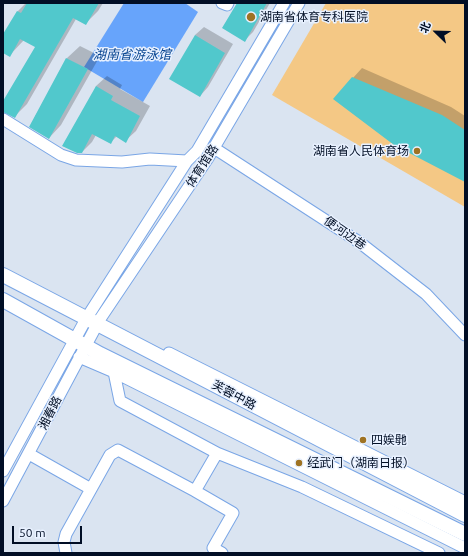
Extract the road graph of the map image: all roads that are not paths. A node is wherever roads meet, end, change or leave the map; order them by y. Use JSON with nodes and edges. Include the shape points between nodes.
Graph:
{"nodes":[{"id":1,"x":222,"y":3,"type":"edge"},
{"id":2,"x":228,"y":3,"type":"edge"},
{"id":3,"x":284,"y":3,"type":"edge"},
{"id":4,"x":300,"y":3,"type":"edge"},
{"id":5,"x":3,"y":119,"type":"edge"},
{"id":6,"x":214,"y":148,"type":"junction"},
{"id":7,"x":187,"y":161,"type":"junction"},
{"id":8,"x":3,"y":275,"type":"edge"},
{"id":9,"x":3,"y":300,"type":"edge"},
{"id":10,"x":95,"y":321,"type":"junction"},
{"id":11,"x":465,"y":335,"type":"edge"},
{"id":12,"x":80,"y":348,"type":"junction"},
{"id":13,"x":100,"y":354,"type":"junction"},
{"id":14,"x":114,"y":372,"type":"junction"},
{"id":15,"x":217,"y":453,"type":"junction"},
{"id":16,"x":29,"y":454,"type":"junction"},
{"id":17,"x":3,"y":471,"type":"edge"},
{"id":18,"x":91,"y":489,"type":"junction"},
{"id":19,"x":196,"y":491,"type":"junction"},
{"id":20,"x":3,"y":501,"type":"edge"},
{"id":21,"x":465,"y":502,"type":"edge"},
{"id":22,"x":465,"y":515,"type":"edge"},
{"id":23,"x":465,"y":534,"type":"edge"},
{"id":24,"x":465,"y":548,"type":"edge"},
{"id":25,"x":66,"y":553,"type":"edge"},
{"id":26,"x":222,"y":553,"type":"edge"},
{"id":27,"x":439,"y":553,"type":"edge"}],
"edges":[{"from":1,"to":2,"type":"street"},
{"from":3,"to":7,"type":"street","name":"体育馆路","via":[[197,151]]},
{"from":4,"to":6,"type":"street","name":"体育馆路"},
{"from":5,"to":7,"type":"street","via":[[62,155],[76,160]]},
{"from":6,"to":10,"type":"street","name":"体育馆路"},
{"from":6,"to":11,"type":"street","name":"便河边巷","via":[[360,242],[426,294]]},
{"from":7,"to":10,"type":"street","name":"体育馆路"},
{"from":8,"to":10,"type":"main road","name":"芙蓉中路"},
{"from":9,"to":12,"type":"main road","name":"芙蓉中路"},
{"from":10,"to":12,"type":"street","name":"湘春路"},
{"from":10,"to":21,"type":"street","name":"芙蓉中路"},
{"from":10,"to":22,"type":"main road","name":"芙蓉中路"},
{"from":12,"to":13,"type":"main road","name":"芙蓉中路"},
{"from":12,"to":14,"type":"street"},
{"from":12,"to":16,"type":"street","name":"湘春路"},
{"from":12,"to":17,"type":"street","name":"湘春路"},
{"from":13,"to":14,"type":"main road"},
{"from":13,"to":23,"type":"main road","name":"芙蓉中路"},
{"from":14,"to":15,"type":"street","via":[[120,401]]},
{"from":14,"to":24,"type":"street"},
{"from":15,"to":19,"type":"street"},
{"from":15,"to":27,"type":"street","via":[[302,488]]},
{"from":16,"to":18,"type":"street"},
{"from":16,"to":20,"type":"street","name":"湘春路"},
{"from":18,"to":19,"type":"street","via":[[110,455],[118,450]]},
{"from":18,"to":25,"type":"street","via":[[66,534]]},
{"from":19,"to":26,"type":"street","via":[[233,513],[213,548]]}]}
